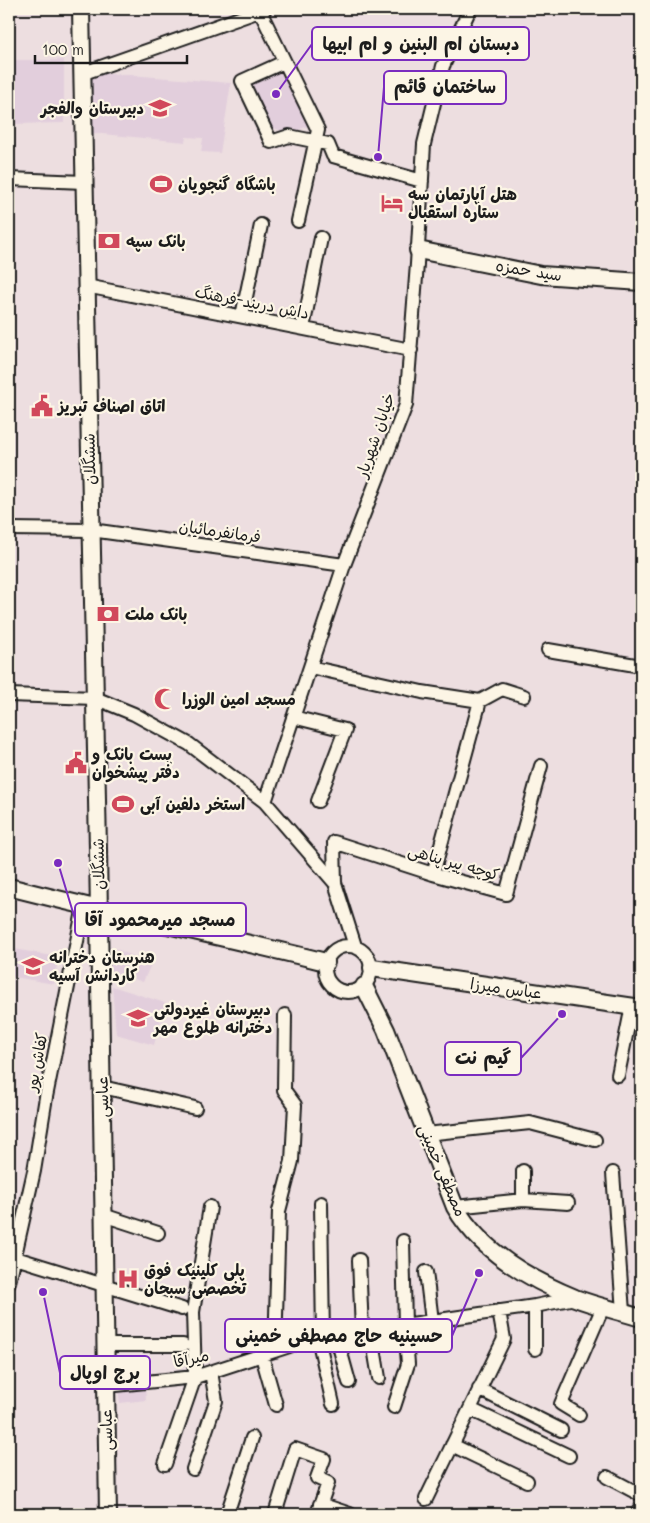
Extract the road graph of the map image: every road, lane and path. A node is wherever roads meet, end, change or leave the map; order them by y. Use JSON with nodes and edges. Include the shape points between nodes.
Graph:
{"nodes":[{"id":1,"x":81,"y":9,"type":"edge"},
{"id":2,"x":470,"y":9,"type":"edge"},
{"id":3,"x":262,"y":10,"type":"edge"},
{"id":4,"x":284,"y":62,"type":"junction"},
{"id":5,"x":81,"y":74,"type":"junction"},
{"id":6,"x":316,"y":141,"type":"junction"},
{"id":7,"x":9,"y":179,"type":"edge"},
{"id":8,"x":422,"y":181,"type":"junction"},
{"id":9,"x":84,"y":182,"type":"junction"},
{"id":10,"x":298,"y":221,"type":"dead end"},
{"id":11,"x":261,"y":225,"type":"dead end"},
{"id":12,"x":322,"y":238,"type":"dead end"},
{"id":13,"x":418,"y":250,"type":"junction"},
{"id":14,"x":641,"y":282,"type":"edge"},
{"id":15,"x":86,"y":286,"type":"junction"},
{"id":16,"x":242,"y":316,"type":"junction"},
{"id":17,"x":303,"y":328,"type":"junction"},
{"id":18,"x":411,"y":350,"type":"junction"},
{"id":19,"x":9,"y":529,"type":"edge"},
{"id":20,"x":91,"y":530,"type":"junction"},
{"id":21,"x":344,"y":565,"type":"junction"},
{"id":22,"x":548,"y":650,"type":"dead end"},
{"id":23,"x":641,"y":666,"type":"edge"},
{"id":24,"x":310,"y":667,"type":"junction"},
{"id":25,"x":9,"y":695,"type":"edge"},
{"id":26,"x":524,"y":696,"type":"dead end"},
{"id":27,"x":95,"y":698,"type":"junction"},
{"id":28,"x":480,"y":701,"type":"junction"},
{"id":29,"x":293,"y":717,"type":"junction"},
{"id":30,"x":541,"y":766,"type":"dead end"},
{"id":31,"x":318,"y":801,"type":"dead end"},
{"id":32,"x":265,"y":802,"type":"junction"},
{"id":33,"x":433,"y":874,"type":"junction"},
{"id":34,"x":334,"y":883,"type":"junction"},
{"id":35,"x":9,"y":887,"type":"edge"},
{"id":36,"x":91,"y":907,"type":"junction"},
{"id":37,"x":355,"y":946,"type":"junction"},
{"id":38,"x":326,"y":962,"type":"junction"},
{"id":39,"x":372,"y":968,"type":"junction"},
{"id":40,"x":364,"y":986,"type":"junction"},
{"id":41,"x":636,"y":1007,"type":"edge"},
{"id":42,"x":285,"y":1015,"type":"dead end"},
{"id":43,"x":618,"y":1075,"type":"dead end"},
{"id":44,"x":102,"y":1087,"type":"junction"},
{"id":45,"x":195,"y":1108,"type":"dead end"},
{"id":46,"x":426,"y":1134,"type":"junction"},
{"id":47,"x":595,"y":1140,"type":"dead end"},
{"id":48,"x":523,"y":1172,"type":"dead end"},
{"id":49,"x":613,"y":1173,"type":"dead end"},
{"id":50,"x":523,"y":1200,"type":"junction"},
{"id":51,"x":321,"y":1203,"type":"dead end"},
{"id":52,"x":568,"y":1203,"type":"dead end"},
{"id":53,"x":455,"y":1207,"type":"junction"},
{"id":54,"x":210,"y":1208,"type":"dead end"},
{"id":55,"x":103,"y":1215,"type":"junction"},
{"id":56,"x":158,"y":1233,"type":"dead end"},
{"id":57,"x":403,"y":1241,"type":"dead end"},
{"id":58,"x":12,"y":1257,"type":"edge"},
{"id":59,"x":359,"y":1260,"type":"dead end"},
{"id":60,"x":426,"y":1272,"type":"dead end"},
{"id":61,"x":9,"y":1282,"type":"edge"},
{"id":62,"x":104,"y":1285,"type":"junction"},
{"id":63,"x":575,"y":1298,"type":"junction"},
{"id":64,"x":535,"y":1306,"type":"junction"},
{"id":65,"x":602,"y":1307,"type":"junction"},
{"id":66,"x":182,"y":1309,"type":"dead end"},
{"id":67,"x":499,"y":1311,"type":"junction"},
{"id":68,"x":623,"y":1312,"type":"junction"},
{"id":69,"x":641,"y":1318,"type":"edge"},
{"id":70,"x":432,"y":1321,"type":"junction"},
{"id":71,"x":405,"y":1325,"type":"junction"},
{"id":72,"x":367,"y":1331,"type":"junction"},
{"id":73,"x":336,"y":1335,"type":"junction"},
{"id":74,"x":320,"y":1338,"type":"junction"},
{"id":75,"x":183,"y":1344,"type":"dead end"},
{"id":76,"x":105,"y":1345,"type":"junction"},
{"id":77,"x":535,"y":1349,"type":"dead end"},
{"id":78,"x":275,"y":1351,"type":"junction"},
{"id":79,"x":262,"y":1356,"type":"junction"},
{"id":80,"x":211,"y":1372,"type":"junction"},
{"id":81,"x":195,"y":1377,"type":"junction"},
{"id":82,"x":380,"y":1378,"type":"dead end"},
{"id":83,"x":349,"y":1382,"type":"dead end"},
{"id":84,"x":106,"y":1386,"type":"junction"},
{"id":85,"x":479,"y":1389,"type":"junction"},
{"id":86,"x":333,"y":1404,"type":"dead end"},
{"id":87,"x":276,"y":1405,"type":"dead end"},
{"id":88,"x":394,"y":1407,"type":"dead end"},
{"id":89,"x":470,"y":1409,"type":"junction"},
{"id":90,"x":579,"y":1414,"type":"dead end"},
{"id":91,"x":561,"y":1430,"type":"dead end"},
{"id":92,"x":252,"y":1438,"type":"dead end"},
{"id":93,"x":452,"y":1445,"type":"junction"},
{"id":94,"x":569,"y":1456,"type":"dead end"},
{"id":95,"x":165,"y":1464,"type":"dead end"},
{"id":96,"x":193,"y":1470,"type":"dead end"},
{"id":97,"x":607,"y":1477,"type":"dead end"},
{"id":98,"x":526,"y":1481,"type":"dead end"},
{"id":99,"x":641,"y":1495,"type":"edge"},
{"id":100,"x":426,"y":1499,"type":"dead end"},
{"id":101,"x":319,"y":1509,"type":"edge"},
{"id":102,"x":641,"y":1511,"type":"edge"},
{"id":103,"x":354,"y":1512,"type":"edge"},
{"id":104,"x":108,"y":1514,"type":"edge"},
{"id":105,"x":227,"y":1514,"type":"edge"},
{"id":106,"x":274,"y":1514,"type":"edge"},
{"id":107,"x":639,"y":1514,"type":"edge"}],
"edges":[{"from":1,"to":5,"type":"main road","name":"ششگلان"},
{"from":2,"to":8,"type":"street","name":"خیابان شهریار","via":[[443,66],[424,144]]},
{"from":3,"to":4,"type":"street"},
{"from":3,"to":5,"type":"street"},
{"from":4,"to":6,"type":"street","via":[[318,130]]},
{"from":4,"to":6,"type":"street","via":[[242,81],[271,142],[288,136]]},
{"from":5,"to":9,"type":"main road","name":"ششگلان"},
{"from":6,"to":8,"type":"street","via":[[328,144],[333,156]]},
{"from":6,"to":10,"type":"street"},
{"from":7,"to":9,"type":"street"},
{"from":8,"to":13,"type":"street","name":"خیابان شهریار"},
{"from":9,"to":15,"type":"main road","name":"ششگلان"},
{"from":11,"to":16,"type":"street"},
{"from":12,"to":17,"type":"street"},
{"from":13,"to":14,"type":"main road","name":"سید حمزه","via":[[541,275]]},
{"from":13,"to":18,"type":"street","name":"خیابان شهریار"},
{"from":15,"to":16,"type":"street","name":"داش دربند-فرهنگ"},
{"from":15,"to":20,"type":"main road","name":"ششگلان"},
{"from":16,"to":17,"type":"street","name":"داش دربند-فرهنگ"},
{"from":17,"to":18,"type":"street","name":"داش دربند-فرهنگ"},
{"from":18,"to":21,"type":"street","name":"خیابان شهریار","via":[[406,405]]},
{"from":19,"to":20,"type":"street","name":"فرمانفرمائیان"},
{"from":20,"to":21,"type":"street","name":"فرمانفرمائیان"},
{"from":20,"to":27,"type":"main road","name":"ششگلان"},
{"from":21,"to":24,"type":"street","name":"خیابان شهریار"},
{"from":22,"to":23,"type":"street"},
{"from":24,"to":28,"type":"street","via":[[422,692]]},
{"from":24,"to":29,"type":"street","name":"خیابان شهریار"},
{"from":25,"to":27,"type":"street"},
{"from":26,"to":28,"type":"street","via":[[502,689]]},
{"from":27,"to":32,"type":"street","via":[[134,714],[189,744]]},
{"from":27,"to":36,"type":"main road","name":"ششگلان"},
{"from":28,"to":33,"type":"street"},
{"from":29,"to":31,"type":"street","via":[[346,730]]},
{"from":29,"to":32,"type":"street","name":"خیابان شهریار"},
{"from":30,"to":33,"type":"street","name":"کوچه پیر پناهی","via":[[506,894]]},
{"from":32,"to":34,"type":"street"},
{"from":33,"to":34,"type":"street","name":"کوچه پیر پناهی","via":[[334,842]]},
{"from":34,"to":37,"type":"street"},
{"from":35,"to":36,"type":"main road"},
{"from":36,"to":38,"type":"main road"},
{"from":36,"to":44,"type":"main road","name":"عباسى"},
{"from":36,"to":58,"type":"street","name":"کفاش پور","via":[[46,1097],[34,1171]]},
{"from":37,"to":38,"type":"street","via":[[340,947]]},
{"from":37,"to":39,"type":"street","via":[[366,954]]},
{"from":38,"to":40,"type":"street","via":[[326,977],[336,989],[350,992]]},
{"from":39,"to":40,"type":"street"},
{"from":39,"to":41,"type":"main road","name":"عباس میرزا"},
{"from":40,"to":46,"type":"main road","name":"مصطفی خمینی","via":[[386,1030]]},
{"from":41,"to":43,"type":"street"},
{"from":42,"to":78,"type":"street","via":[[284,1090],[295,1105],[292,1161],[280,1211]]},
{"from":44,"to":45,"type":"street"},
{"from":44,"to":55,"type":"main road","name":"عباسى"},
{"from":46,"to":47,"type":"street","via":[[530,1123]]},
{"from":46,"to":53,"type":"main road","name":"مصطفی خمینی"},
{"from":48,"to":50,"type":"street"},
{"from":49,"to":68,"type":"street"},
{"from":50,"to":52,"type":"street"},
{"from":50,"to":53,"type":"street"},
{"from":51,"to":74,"type":"street"},
{"from":53,"to":63,"type":"main road","name":"مصطفی خمینی","via":[[462,1220],[491,1251]]},
{"from":54,"to":81,"type":"street","via":[[194,1312]]},
{"from":55,"to":56,"type":"street"},
{"from":55,"to":62,"type":"main road","name":"عباسى"},
{"from":57,"to":71,"type":"street"},
{"from":58,"to":61,"type":"street","name":"کفاش پور"},
{"from":58,"to":62,"type":"street"},
{"from":59,"to":72,"type":"street"},
{"from":60,"to":70,"type":"street"},
{"from":62,"to":66,"type":"street"},
{"from":62,"to":76,"type":"main road","name":"عباسی"},
{"from":63,"to":64,"type":"street","name":"میرآقا"},
{"from":63,"to":65,"type":"main road","name":"مصطفی خمینی"},
{"from":64,"to":67,"type":"street","name":"میرآقا"},
{"from":64,"to":77,"type":"street"},
{"from":65,"to":68,"type":"main road","name":"مصطفی خمینی"},
{"from":65,"to":90,"type":"street","via":[[560,1404]]},
{"from":67,"to":70,"type":"street","name":"میرآقا"},
{"from":67,"to":85,"type":"street","via":[[504,1339]]},
{"from":68,"to":69,"type":"main road","name":"مصطفی خمینی"},
{"from":70,"to":71,"type":"street","name":"میرآقا"},
{"from":71,"to":72,"type":"street","name":"میرآقا"},
{"from":71,"to":88,"type":"street","via":[[408,1364]]},
{"from":72,"to":73,"type":"street","name":"میرآقا"},
{"from":72,"to":82,"type":"street"},
{"from":73,"to":74,"type":"street","name":"میرآقا"},
{"from":73,"to":83,"type":"street"},
{"from":74,"to":78,"type":"street","name":"میرآقا"},
{"from":74,"to":86,"type":"street"},
{"from":75,"to":76,"type":"street"},
{"from":76,"to":84,"type":"main road","name":"عباسی"},
{"from":78,"to":79,"type":"street","name":"میرآقا"},
{"from":79,"to":80,"type":"street","name":"میرآقا"},
{"from":79,"to":87,"type":"street"},
{"from":80,"to":81,"type":"street","name":"میرآقا"},
{"from":80,"to":96,"type":"street","via":[[216,1401]]},
{"from":81,"to":84,"type":"street","name":"میرآقا"},
{"from":81,"to":95,"type":"street"},
{"from":84,"to":104,"type":"main road","name":"عباسی"},
{"from":85,"to":89,"type":"street"},
{"from":85,"to":91,"type":"street"},
{"from":89,"to":93,"type":"street"},
{"from":89,"to":94,"type":"street"},
{"from":92,"to":105,"type":"street"},
{"from":93,"to":98,"type":"street"},
{"from":93,"to":100,"type":"street"},
{"from":97,"to":99,"type":"street"},
{"from":101,"to":103,"type":"street"},
{"from":101,"to":106,"type":"street","via":[[328,1483],[317,1478],[324,1459],[295,1449]]},
{"from":102,"to":107,"type":"main road"}]}
